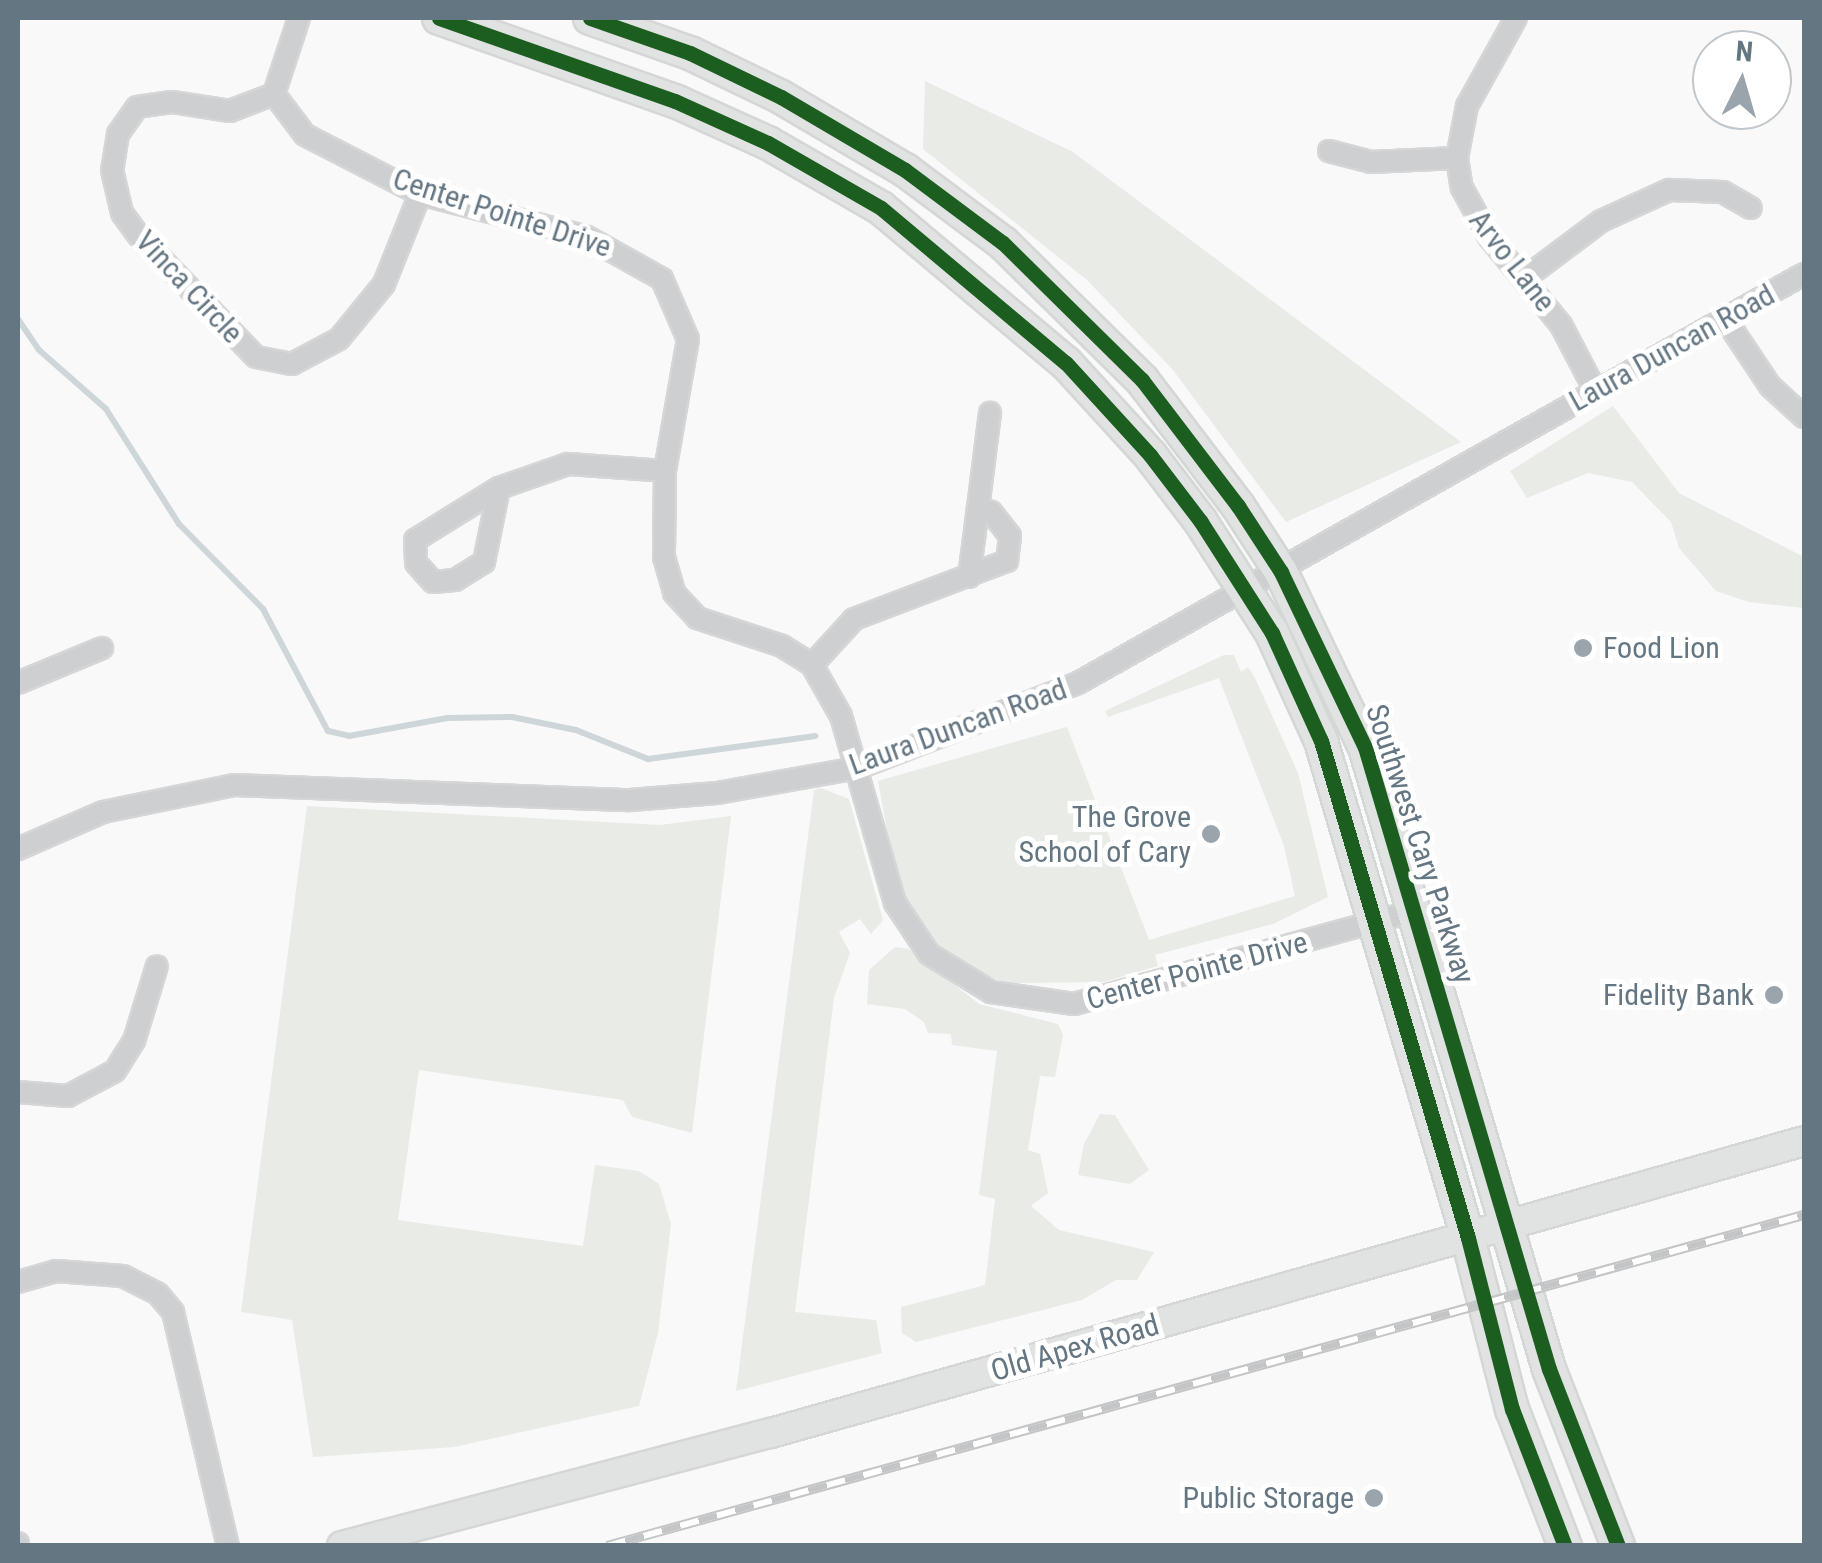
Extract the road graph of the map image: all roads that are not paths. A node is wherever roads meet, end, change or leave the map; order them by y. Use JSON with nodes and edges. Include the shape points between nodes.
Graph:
{"nodes":[{"id":1,"x":300,"y":18,"type":"edge"},
{"id":2,"x":440,"y":18,"type":"edge"},
{"id":3,"x":590,"y":18,"type":"edge"},
{"id":4,"x":1516,"y":18,"type":"edge"},
{"id":5,"x":274,"y":94,"type":"junction"},
{"id":6,"x":1329,"y":151,"type":"dead end"},
{"id":7,"x":1457,"y":158,"type":"junction"},
{"id":8,"x":420,"y":194,"type":"junction"},
{"id":9,"x":1751,"y":208,"type":"dead end"},
{"id":10,"x":1804,"y":274,"type":"edge"},
{"id":11,"x":1526,"y":278,"type":"junction"},
{"id":12,"x":1726,"y":320,"type":"junction"},
{"id":13,"x":1596,"y":390,"type":"junction"},
{"id":14,"x":990,"y":414,"type":"dead end"},
{"id":15,"x":1804,"y":417,"type":"edge"},
{"id":16,"x":665,"y":472,"type":"junction"},
{"id":17,"x":499,"y":488,"type":"junction"},
{"id":18,"x":978,"y":508,"type":"junction"},
{"id":19,"x":1281,"y":572,"type":"junction"},
{"id":20,"x":969,"y":577,"type":"junction"},
{"id":21,"x":1248,"y":592,"type":"junction"},
{"id":22,"x":102,"y":648,"type":"dead end"},
{"id":23,"x":812,"y":665,"type":"junction"},
{"id":24,"x":18,"y":683,"type":"edge"},
{"id":25,"x":858,"y":768,"type":"junction"},
{"id":26,"x":18,"y":849,"type":"edge"},
{"id":27,"x":1414,"y":911,"type":"junction"},
{"id":28,"x":1377,"y":920,"type":"junction"},
{"id":29,"x":157,"y":966,"type":"dead end"},
{"id":30,"x":18,"y":1092,"type":"edge"},
{"id":31,"x":1804,"y":1141,"type":"edge"},
{"id":32,"x":1510,"y":1227,"type":"junction"},
{"id":33,"x":1468,"y":1238,"type":"junction"},
{"id":34,"x":18,"y":1282,"type":"edge"},
{"id":35,"x":228,"y":1546,"type":"edge"},
{"id":36,"x":342,"y":1546,"type":"edge"},
{"id":37,"x":1565,"y":1546,"type":"edge"},
{"id":38,"x":1618,"y":1546,"type":"edge"}],
"edges":[{"from":1,"to":5,"type":"street"},
{"from":2,"to":21,"type":"main road","name":"Southwest Cary Parkway","via":[[675,101],[768,143],[881,208],[1066,363],[1150,455]]},
{"from":3,"to":19,"type":"main road","name":"Southwest Cary Parkway","via":[[782,97],[905,170],[1003,244],[1094,328],[1178,422]]},
{"from":4,"to":7,"type":"street","name":"Arvo Lane","via":[[1467,106]]},
{"from":5,"to":8,"type":"street","name":"Center Pointe Drive","via":[[305,135]]},
{"from":5,"to":8,"type":"street","name":"Vinca Circle","via":[[230,111],[172,102],[137,107],[118,134],[112,170],[122,212],[139,236],[256,357],[292,364],[338,339],[384,284]]},
{"from":6,"to":7,"type":"street","via":[[1371,162]]},
{"from":7,"to":11,"type":"street","name":"Arvo Lane","via":[[1471,212]]},
{"from":8,"to":16,"type":"street","name":"Center Pointe Drive","via":[[587,237],[662,279],[688,339]]},
{"from":9,"to":11,"type":"street","via":[[1723,192],[1668,190],[1601,221]]},
{"from":10,"to":12,"type":"street","name":"Laura Duncan Road"},
{"from":11,"to":13,"type":"street","name":"Arvo Lane","via":[[1562,325]]},
{"from":12,"to":13,"type":"street","name":"Laura Duncan Road"},
{"from":12,"to":15,"type":"street","via":[[1770,386]]},
{"from":13,"to":19,"type":"street","name":"Laura Duncan Road"},
{"from":14,"to":18,"type":"street"},
{"from":16,"to":17,"type":"street","via":[[568,464]]},
{"from":16,"to":23,"type":"street","name":"Center Pointe Drive","via":[[664,556],[684,606],[711,625],[782,646]]},
{"from":17,"to":17,"type":"street","via":[[415,540],[416,563],[433,582],[454,580],[484,562]]},
{"from":18,"to":20,"type":"street"},
{"from":18,"to":20,"type":"street","via":[[1000,523],[1012,552],[1007,561]]},
{"from":19,"to":21,"type":"street","name":"Laura Duncan Road"},
{"from":19,"to":27,"type":"main road","name":"Southwest Cary Parkway","via":[[1365,747]]},
{"from":20,"to":23,"type":"street","via":[[854,619]]},
{"from":21,"to":25,"type":"street","name":"Laura Duncan Road","via":[[1074,685]]},
{"from":21,"to":28,"type":"main road","name":"Southwest Cary Parkway","via":[[1321,741]]},
{"from":22,"to":24,"type":"street"},
{"from":23,"to":25,"type":"street","name":"Center Pointe Drive","via":[[831,692]]},
{"from":25,"to":26,"type":"street","name":"Laura Duncan Road","via":[[717,793],[630,800],[234,785],[103,812]]},
{"from":25,"to":28,"type":"street","name":"Center Pointe Drive","via":[[905,924],[929,954],[991,992],[1074,1004]]},
{"from":27,"to":28,"type":"street","name":"Center Pointe Drive"},
{"from":27,"to":32,"type":"main road","name":"Southwest Cary Parkway"},
{"from":28,"to":33,"type":"main road","name":"Southwest Cary Parkway"},
{"from":29,"to":30,"type":"street","via":[[134,1041],[115,1071],[68,1096]]},
{"from":31,"to":32,"type":"main road","name":"Old Apex Road"},
{"from":32,"to":33,"type":"main road","name":"Old Apex Road"},
{"from":32,"to":38,"type":"main road","name":"Southwest Cary Parkway","via":[[1574,1442]]},
{"from":33,"to":36,"type":"main road","name":"Old Apex Road"},
{"from":33,"to":37,"type":"main road","name":"Southwest Cary Parkway","via":[[1512,1409]]},
{"from":34,"to":35,"type":"street","via":[[56,1271],[123,1276],[158,1294],[173,1312]]}]}
